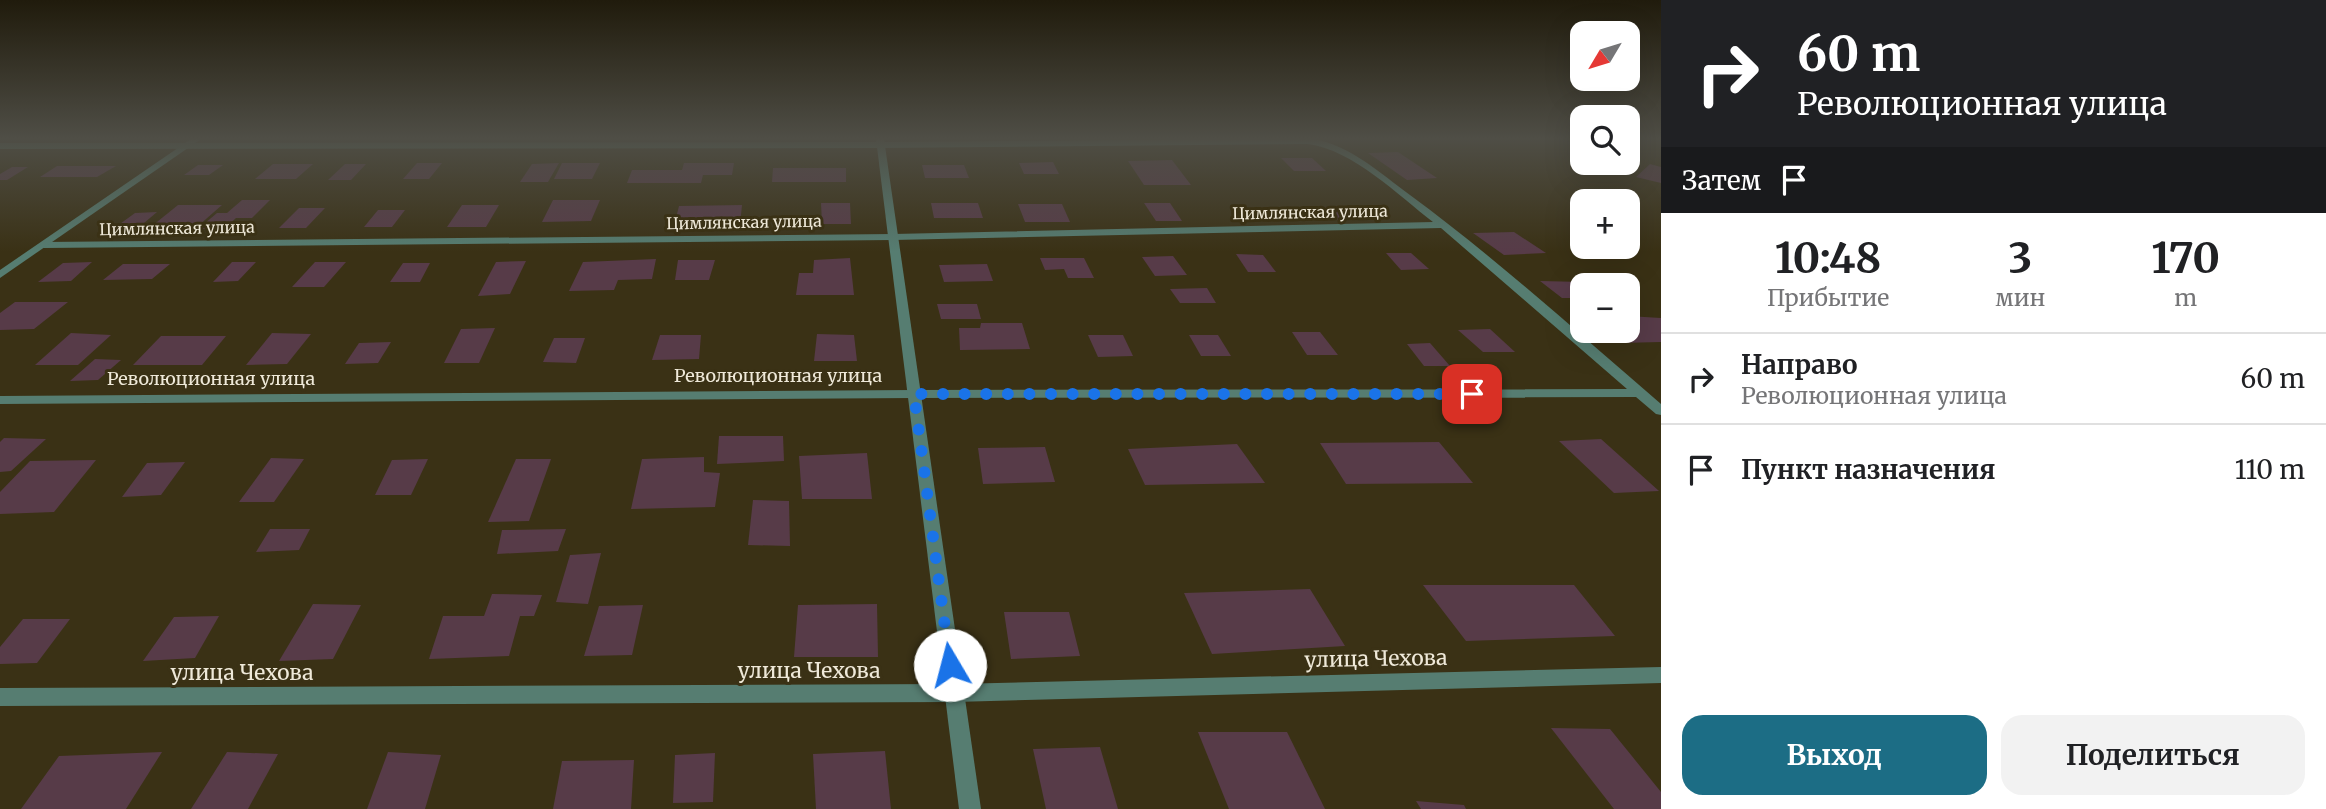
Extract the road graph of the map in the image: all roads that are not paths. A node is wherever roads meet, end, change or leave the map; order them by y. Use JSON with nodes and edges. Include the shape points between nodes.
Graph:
{"nodes":[{"id":1,"x":144,"y":177,"type":"edge"},
{"id":2,"x":885,"y":177,"type":"edge"},
{"id":3,"x":1379,"y":177,"type":"edge"},
{"id":4,"x":1444,"y":225,"type":"junction"},
{"id":5,"x":893,"y":237,"type":"junction"},
{"id":6,"x":44,"y":245,"type":"junction"},
{"id":7,"x":0,"y":275,"type":"edge"},
{"id":8,"x":1640,"y":393,"type":"junction"},
{"id":9,"x":914,"y":394,"type":"junction"},
{"id":10,"x":0,"y":400,"type":"edge"},
{"id":11,"x":1661,"y":411,"type":"edge"},
{"id":12,"x":1661,"y":675,"type":"edge"},
{"id":13,"x":954,"y":692,"type":"junction"},
{"id":14,"x":0,"y":697,"type":"edge"},
{"id":15,"x":970,"y":809,"type":"edge"}],
"edges":[{"from":1,"to":6,"type":"street"},
{"from":2,"to":5,"type":"street"},
{"from":3,"to":4,"type":"street"},
{"from":4,"to":5,"type":"street","name":"Цимлянская улица"},
{"from":4,"to":8,"type":"street"},
{"from":5,"to":6,"type":"street","name":"Цимлянская улица"},
{"from":5,"to":9,"type":"street"},
{"from":6,"to":7,"type":"street"},
{"from":8,"to":9,"type":"street","name":"Революционная улица"},
{"from":8,"to":11,"type":"street"},
{"from":9,"to":10,"type":"street","name":"Революционная улица"},
{"from":9,"to":13,"type":"street"},
{"from":12,"to":13,"type":"street","name":"улица Чехова"},
{"from":13,"to":14,"type":"street","name":"улица Чехова"},
{"from":13,"to":15,"type":"street"}]}
